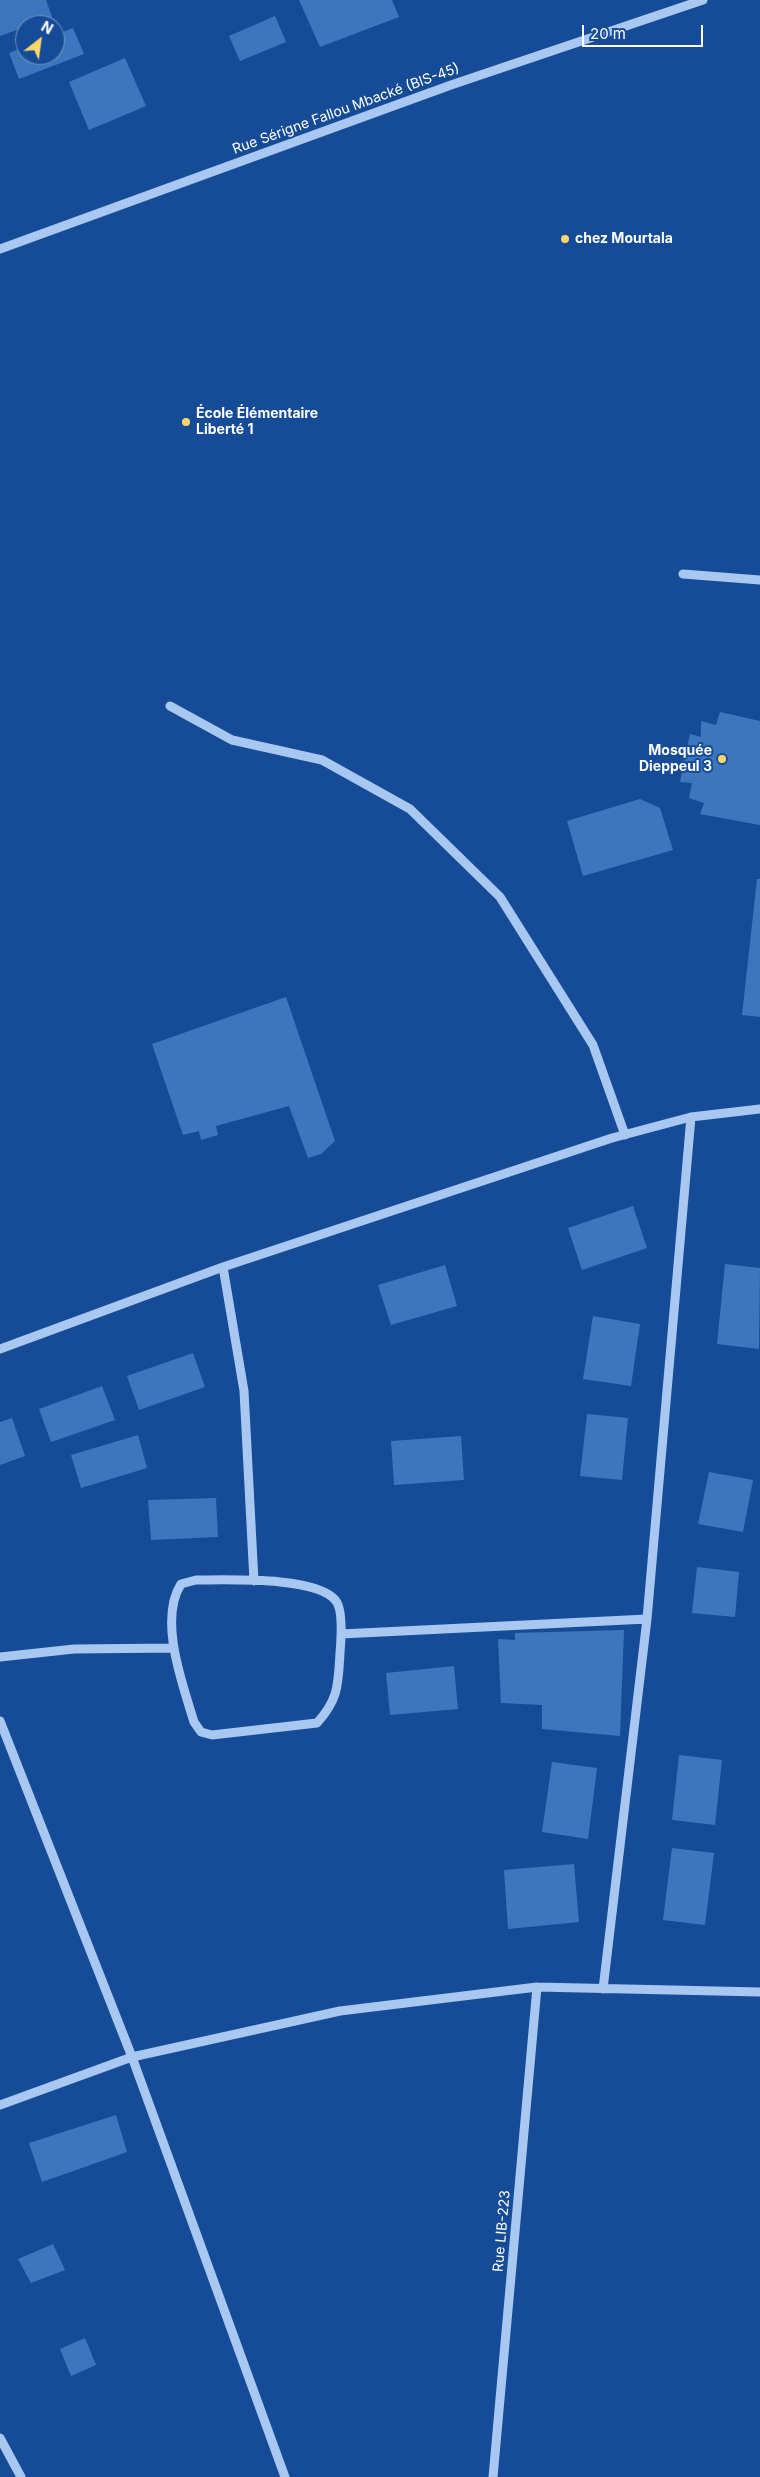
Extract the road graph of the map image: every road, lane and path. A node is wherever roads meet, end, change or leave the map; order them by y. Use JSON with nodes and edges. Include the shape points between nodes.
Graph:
{"nodes":[{"id":1,"x":703,"y":0,"type":"edge"},
{"id":2,"x":0,"y":249,"type":"edge"},
{"id":3,"x":683,"y":574,"type":"dead end"},
{"id":4,"x":760,"y":580,"type":"edge"},
{"id":5,"x":170,"y":706,"type":"dead end"},
{"id":6,"x":760,"y":1108,"type":"edge"},
{"id":7,"x":691,"y":1117,"type":"junction"},
{"id":8,"x":625,"y":1135,"type":"junction"},
{"id":9,"x":223,"y":1267,"type":"junction"},
{"id":10,"x":0,"y":1349,"type":"edge"},
{"id":11,"x":254,"y":1581,"type":"junction"},
{"id":12,"x":647,"y":1619,"type":"junction"},
{"id":13,"x":342,"y":1634,"type":"junction"},
{"id":14,"x":173,"y":1648,"type":"junction"},
{"id":15,"x":0,"y":1657,"type":"edge"},
{"id":16,"x":0,"y":1721,"type":"edge"},
{"id":17,"x":537,"y":1987,"type":"junction"},
{"id":18,"x":603,"y":1989,"type":"junction"},
{"id":19,"x":760,"y":1992,"type":"edge"},
{"id":20,"x":132,"y":2057,"type":"junction"},
{"id":21,"x":0,"y":2105,"type":"edge"},
{"id":22,"x":0,"y":2438,"type":"edge"},
{"id":23,"x":20,"y":2477,"type":"edge"},
{"id":24,"x":285,"y":2477,"type":"edge"},
{"id":25,"x":493,"y":2477,"type":"edge"}],
"edges":[{"from":1,"to":2,"type":"street","name":"Rue Sérigne Fallou Mbacké (BIS-45)","via":[[451,85]]},
{"from":3,"to":4,"type":"street"},
{"from":5,"to":8,"type":"street","via":[[232,740],[322,760],[410,809],[500,897],[594,1045]]},
{"from":6,"to":7,"type":"street"},
{"from":7,"to":8,"type":"street"},
{"from":7,"to":12,"type":"street"},
{"from":8,"to":9,"type":"street"},
{"from":9,"to":10,"type":"street"},
{"from":9,"to":11,"type":"street","via":[[244,1390]]},
{"from":11,"to":13,"type":"street","via":[[312,1586],[328,1591],[338,1603]]},
{"from":11,"to":14,"type":"street","via":[[196,1580],[181,1584],[174,1596]]},
{"from":12,"to":13,"type":"street"},
{"from":12,"to":18,"type":"street"},
{"from":13,"to":14,"type":"street","via":[[338,1690],[330,1709],[317,1723],[212,1735],[201,1732],[194,1722]]},
{"from":14,"to":15,"type":"street","via":[[74,1649]]},
{"from":16,"to":20,"type":"street"},
{"from":17,"to":18,"type":"street"},
{"from":17,"to":20,"type":"street","via":[[340,2011]]},
{"from":17,"to":25,"type":"street","name":"Rue LIB-223"},
{"from":18,"to":19,"type":"street"},
{"from":20,"to":21,"type":"street"},
{"from":20,"to":24,"type":"street"},
{"from":22,"to":23,"type":"street"}]}
